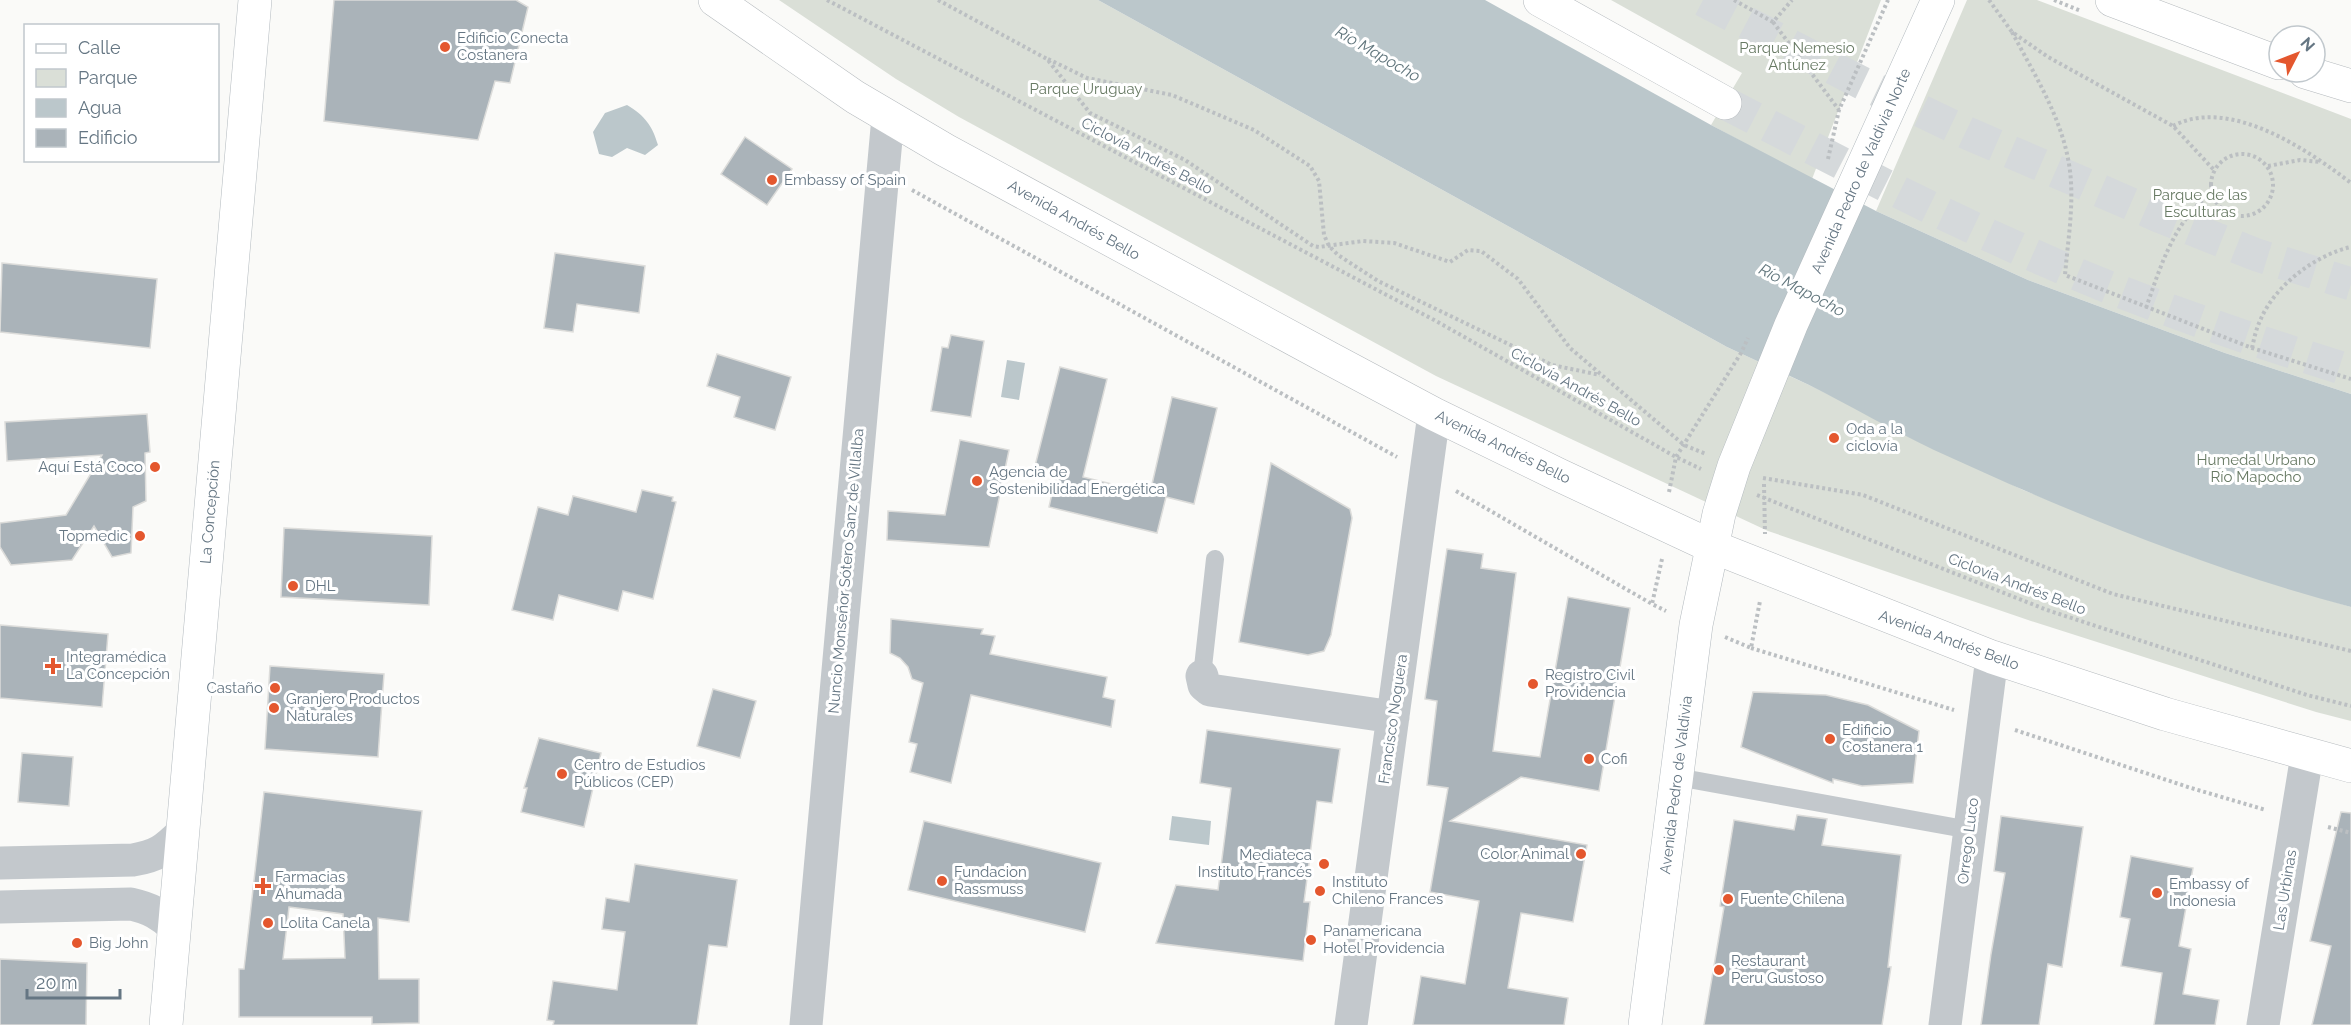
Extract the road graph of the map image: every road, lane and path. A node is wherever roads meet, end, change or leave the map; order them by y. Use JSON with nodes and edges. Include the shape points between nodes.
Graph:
{"nodes":[{"id":1,"x":255,"y":0,"type":"edge"},
{"id":2,"x":715,"y":0,"type":"edge"},
{"id":3,"x":827,"y":0,"type":"edge"},
{"id":4,"x":938,"y":0,"type":"edge"},
{"id":5,"x":1540,"y":0,"type":"edge"},
{"id":6,"x":1734,"y":0,"type":"edge"},
{"id":7,"x":1792,"y":0,"type":"edge"},
{"id":8,"x":1888,"y":0,"type":"edge"},
{"id":9,"x":1938,"y":0,"type":"edge"},
{"id":10,"x":1989,"y":0,"type":"edge"},
{"id":11,"x":2112,"y":0,"type":"edge"},
{"id":12,"x":1773,"y":22,"type":"junction"},
{"id":13,"x":2012,"y":32,"type":"junction"},
{"id":14,"x":2267,"y":58,"type":"edge"},
{"id":15,"x":1047,"y":59,"type":"junction"},
{"id":16,"x":2327,"y":79,"type":"edge"},
{"id":17,"x":2351,"y":86,"type":"edge"},
{"id":18,"x":1725,"y":103,"type":"tunnel mouth"},
{"id":19,"x":1839,"y":110,"type":"junction"},
{"id":20,"x":888,"y":117,"type":"junction"},
{"id":21,"x":2173,"y":126,"type":"junction"},
{"id":22,"x":2325,"y":163,"type":"junction"},
{"id":23,"x":2268,"y":166,"type":"junction"},
{"id":24,"x":1826,"y":169,"type":"dead end"},
{"id":25,"x":2214,"y":170,"type":"junction"},
{"id":26,"x":883,"y":174,"type":"junction"},
{"id":27,"x":2351,"y":183,"type":"edge"},
{"id":28,"x":2212,"y":192,"type":"junction"},
{"id":29,"x":1329,"y":246,"type":"junction"},
{"id":30,"x":2351,"y":247,"type":"edge"},
{"id":31,"x":2146,"y":308,"type":"junction"},
{"id":32,"x":2252,"y":348,"type":"junction"},
{"id":33,"x":1741,"y":353,"type":"dead end"},
{"id":34,"x":1601,"y":375,"type":"junction"},
{"id":35,"x":2351,"y":379,"type":"edge"},
{"id":36,"x":1434,"y":414,"type":"junction"},
{"id":37,"x":1684,"y":445,"type":"junction"},
{"id":38,"x":1676,"y":457,"type":"junction"},
{"id":39,"x":1425,"y":473,"type":"junction"},
{"id":40,"x":1732,"y":474,"type":"junction"},
{"id":41,"x":1711,"y":546,"type":"junction"},
{"id":42,"x":1215,"y":558,"type":"dead end"},
{"id":43,"x":1652,"y":604,"type":"dead end"},
{"id":44,"x":1751,"y":648,"type":"dead end"},
{"id":45,"x":2351,"y":651,"type":"edge"},
{"id":46,"x":1992,"y":657,"type":"junction"},
{"id":47,"x":1202,"y":676,"type":"joint"},
{"id":48,"x":2351,"y":706,"type":"edge"},
{"id":49,"x":1393,"y":717,"type":"junction"},
{"id":50,"x":1984,"y":719,"type":"junction"},
{"id":51,"x":2307,"y":755,"type":"junction"},
{"id":52,"x":2351,"y":766,"type":"edge"},
{"id":53,"x":1677,"y":777,"type":"junction"},
{"id":54,"x":2297,"y":819,"type":"junction"},
{"id":55,"x":1970,"y":830,"type":"junction"},
{"id":56,"x":182,"y":833,"type":"junction"},
{"id":57,"x":2351,"y":833,"type":"edge"},
{"id":58,"x":82,"y":862,"type":"junction"},
{"id":59,"x":0,"y":863,"type":"edge"},
{"id":60,"x":84,"y":905,"type":"junction"},
{"id":61,"x":0,"y":907,"type":"edge"},
{"id":62,"x":174,"y":927,"type":"junction"},
{"id":63,"x":166,"y":1025,"type":"edge"},
{"id":64,"x":806,"y":1025,"type":"edge"},
{"id":65,"x":1351,"y":1025,"type":"edge"},
{"id":66,"x":1645,"y":1025,"type":"edge"},
{"id":67,"x":1945,"y":1025,"type":"edge"},
{"id":68,"x":2263,"y":1025,"type":"edge"}],
"edges":[{"from":1,"to":56,"type":"main road","name":"La Concepción"},
{"from":2,"to":20,"type":"main road","name":"Avenida Andrés Bello"},
{"from":3,"to":38,"type":"path","name":"Ciclovía Andrés Bello","via":[[1436,321]]},
{"from":4,"to":15,"type":"path"},
{"from":5,"to":18,"type":"main road"},
{"from":6,"to":12,"type":"path"},
{"from":7,"to":12,"type":"path"},
{"from":8,"to":19,"type":"path"},
{"from":9,"to":40,"type":"main road","name":"Avenida Pedro de Valdivia Norte","via":[[1769,376]]},
{"from":10,"to":13,"type":"path"},
{"from":11,"to":14,"type":"main road"},
{"from":12,"to":19,"type":"path"},
{"from":13,"to":21,"type":"path","via":[[2048,57]]},
{"from":13,"to":31,"type":"path","via":[[2053,113],[2069,166],[2071,217],[2065,275]]},
{"from":15,"to":29,"type":"path","via":[[1090,113],[1185,160],[1313,246]]},
{"from":15,"to":29,"type":"path","via":[[1087,78],[1172,95],[1254,130],[1298,156],[1319,181],[1324,235]]},
{"from":16,"to":17,"type":"main road"},
{"from":19,"to":24,"type":"path"},
{"from":20,"to":26,"type":"street","name":"Nuncio Monseñor Sótero Sanz de Villalba"},
{"from":20,"to":36,"type":"main road","name":"Avenida Andrés Bello"},
{"from":21,"to":22,"type":"path","via":[[2206,117],[2242,123],[2271,133]]},
{"from":21,"to":25,"type":"path"},
{"from":22,"to":23,"type":"path","via":[[2300,160]]},
{"from":22,"to":27,"type":"path"},
{"from":23,"to":25,"type":"path","via":[[2260,159],[2240,154],[2230,156]]},
{"from":23,"to":28,"type":"path","via":[[2274,185],[2272,196],[2268,204],[2251,216],[2231,215],[2222,209]]},
{"from":25,"to":28,"type":"path"},
{"from":26,"to":39,"type":"path"},
{"from":26,"to":64,"type":"street","name":"Nuncio Monseñor Sótero Sanz de Villalba"},
{"from":28,"to":31,"type":"path","via":[[2191,210],[2177,230]]},
{"from":29,"to":34,"type":"path","via":[[1378,280],[1552,366]]},
{"from":29,"to":34,"type":"path","via":[[1363,241],[1394,243],[1450,262],[1468,250],[1481,251],[1518,279],[1570,348]]},
{"from":30,"to":32,"type":"path","via":[[2312,263],[2285,286],[2263,314]]},
{"from":31,"to":32,"type":"path"},
{"from":32,"to":35,"type":"path"},
{"from":33,"to":37,"type":"path"},
{"from":34,"to":37,"type":"path"},
{"from":36,"to":39,"type":"street","name":"Francisco Noguera"},
{"from":36,"to":41,"type":"main road","name":"Avenida Andrés Bello"},
{"from":37,"to":38,"type":"path"},
{"from":37,"to":40,"type":"path"},
{"from":38,"to":40,"type":"path","name":"Ciclovía Andrés Bello"},
{"from":39,"to":43,"type":"path"},
{"from":39,"to":49,"type":"street","name":"Francisco Noguera"},
{"from":40,"to":41,"type":"main road","name":"Avenida Pedro de Valdivia Norte"},
{"from":40,"to":45,"type":"path","via":[[1863,495],[2113,594]]},
{"from":40,"to":48,"type":"path","name":"Ciclovía Andrés Bello","via":[[1764,498],[2048,610],[2307,696]]},
{"from":41,"to":46,"type":"main road","name":"Avenida Andrés Bello"},
{"from":41,"to":53,"type":"main road","name":"Avenida Pedro de Valdivia","via":[[1696,625]]},
{"from":42,"to":47,"type":"lane"},
{"from":44,"to":50,"type":"path"},
{"from":46,"to":50,"type":"street","name":"Orrego Luco"},
{"from":46,"to":51,"type":"main road","name":"Avenida Andrés Bello","via":[[2165,714]]},
{"from":47,"to":49,"type":"street","via":[[1210,690]]},
{"from":49,"to":65,"type":"street","name":"Francisco Noguera"},
{"from":50,"to":54,"type":"path","via":[[2170,782]]},
{"from":50,"to":55,"type":"street","name":"Orrego Luco"},
{"from":51,"to":52,"type":"main road","name":"Avenida Andrés Bello"},
{"from":51,"to":54,"type":"street","name":"Las Urbinas"},
{"from":53,"to":55,"type":"lane"},
{"from":53,"to":66,"type":"main road","name":"Avenida Pedro de Valdivia"},
{"from":54,"to":57,"type":"path"},
{"from":54,"to":68,"type":"street","name":"Las Urbinas"},
{"from":55,"to":67,"type":"street","name":"Orrego Luco"},
{"from":56,"to":58,"type":"street","via":[[166,849],[150,857]]},
{"from":56,"to":62,"type":"main road","name":"La Concepción"},
{"from":58,"to":59,"type":"street"},
{"from":58,"to":60,"type":"street","via":[[93,865],[104,883],[94,901]]},
{"from":60,"to":61,"type":"street"},
{"from":60,"to":62,"type":"street","via":[[131,904],[149,908]]},
{"from":62,"to":63,"type":"main road","name":"La Concepción"}]}
